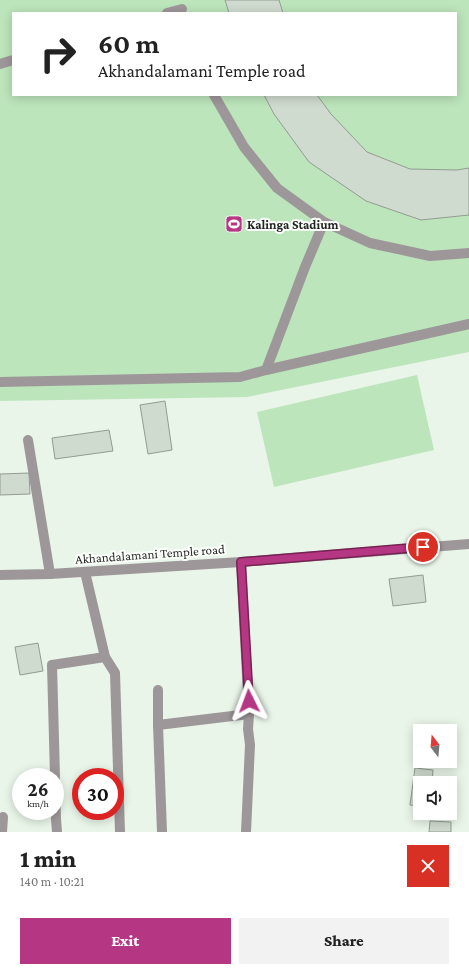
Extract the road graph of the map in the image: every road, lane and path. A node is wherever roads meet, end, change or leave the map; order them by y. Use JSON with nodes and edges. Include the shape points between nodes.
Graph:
{"nodes":[{"id":1,"x":182,"y":7,"type":"edge"},
{"id":2,"x":170,"y":12,"type":"edge"},
{"id":3,"x":12,"y":60,"type":"edge"},
{"id":4,"x":0,"y":64,"type":"edge"},
{"id":5,"x":215,"y":96,"type":"edge"},
{"id":6,"x":324,"y":222,"type":"junction"},
{"id":7,"x":469,"y":253,"type":"edge"},
{"id":8,"x":469,"y":324,"type":"edge"},
{"id":9,"x":266,"y":370,"type":"junction"},
{"id":10,"x":0,"y":382,"type":"edge"},
{"id":11,"x":28,"y":440,"type":"dead end"},
{"id":12,"x":469,"y":544,"type":"edge"},
{"id":13,"x":241,"y":562,"type":"junction"},
{"id":14,"x":85,"y":572,"type":"junction"},
{"id":15,"x":50,"y":574,"type":"junction"},
{"id":16,"x":0,"y":575,"type":"edge"},
{"id":17,"x":105,"y":657,"type":"junction"},
{"id":18,"x":158,"y":690,"type":"dead end"},
{"id":19,"x":249,"y":714,"type":"junction"},
{"id":20,"x":158,"y":725,"type":"junction"},
{"id":21,"x":55,"y":768,"type":"edge"},
{"id":22,"x":3,"y":817,"type":"dead end"},
{"id":23,"x":56,"y":820,"type":"edge"},
{"id":24,"x":2,"y":832,"type":"edge"},
{"id":25,"x":57,"y":832,"type":"edge"},
{"id":26,"x":120,"y":832,"type":"edge"},
{"id":27,"x":162,"y":832,"type":"edge"},
{"id":28,"x":246,"y":832,"type":"edge"}],
"edges":[{"from":1,"to":2,"type":"street"},
{"from":3,"to":4,"type":"street"},
{"from":5,"to":6,"type":"street","via":[[244,147],[277,188]]},
{"from":6,"to":7,"type":"street","via":[[370,243],[430,256]]},
{"from":6,"to":9,"type":"street"},
{"from":8,"to":9,"type":"street"},
{"from":9,"to":10,"type":"street","via":[[240,377]]},
{"from":11,"to":15,"type":"street"},
{"from":12,"to":13,"type":"street","name":"Akhandalamani Temple road"},
{"from":13,"to":14,"type":"street","name":"Akhandalamani Temple road"},
{"from":13,"to":19,"type":"street"},
{"from":14,"to":15,"type":"street","name":"Akhandalamani Temple road"},
{"from":14,"to":17,"type":"street"},
{"from":15,"to":16,"type":"street","name":"Akhandalamani Temple road"},
{"from":17,"to":21,"type":"street","via":[[52,665]]},
{"from":17,"to":26,"type":"street","via":[[115,673]]},
{"from":18,"to":20,"type":"street"},
{"from":19,"to":20,"type":"street"},
{"from":19,"to":28,"type":"street"},
{"from":20,"to":27,"type":"street"},
{"from":22,"to":24,"type":"street"},
{"from":23,"to":25,"type":"street"}]}
